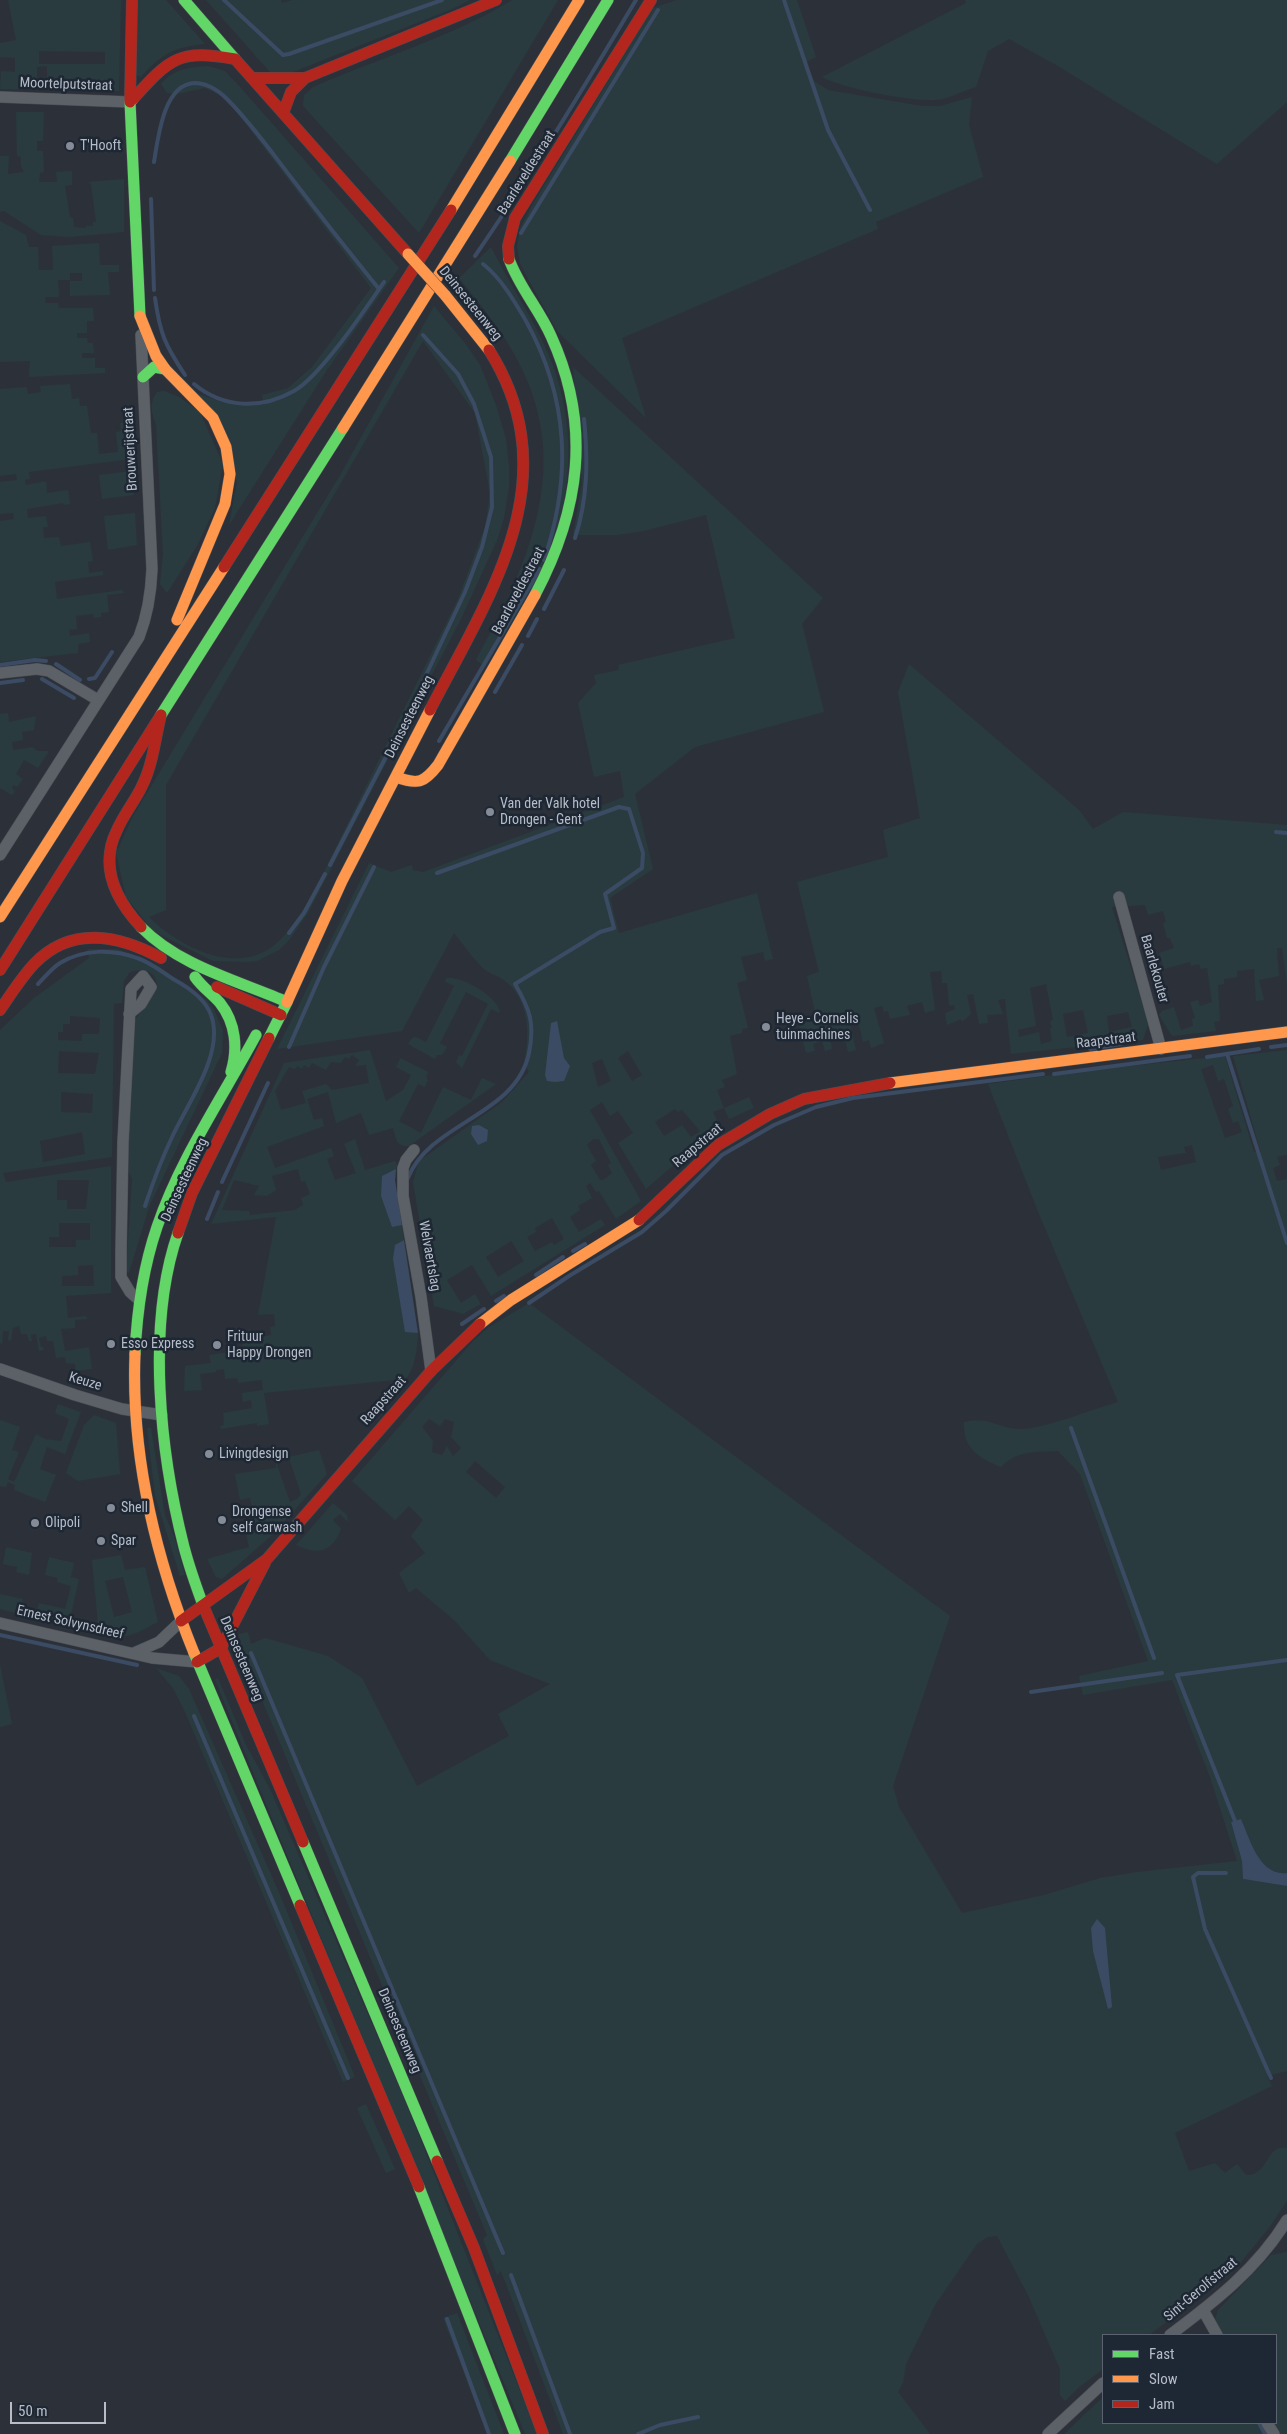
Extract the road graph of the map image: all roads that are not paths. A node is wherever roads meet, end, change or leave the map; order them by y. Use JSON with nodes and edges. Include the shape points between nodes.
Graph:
{"nodes":[{"id":1,"x":132,"y":0,"type":"edge"},
{"id":2,"x":184,"y":0,"type":"edge"},
{"id":3,"x":496,"y":0,"type":"edge"},
{"id":4,"x":578,"y":0,"type":"edge"},
{"id":5,"x":608,"y":0,"type":"edge"},
{"id":6,"x":651,"y":0,"type":"edge"},
{"id":7,"x":235,"y":59,"type":"junction"},
{"id":8,"x":254,"y":78,"type":"junction"},
{"id":9,"x":304,"y":78,"type":"junction"},
{"id":10,"x":0,"y":97,"type":"edge"},
{"id":11,"x":130,"y":102,"type":"junction"},
{"id":12,"x":284,"y":111,"type":"junction"},
{"id":13,"x":140,"y":316,"type":"junction"},
{"id":14,"x":165,"y":369,"type":"junction"},
{"id":15,"x":143,"y":377,"type":"junction"},
{"id":16,"x":157,"y":670,"type":"junction"},
{"id":17,"x":0,"y":673,"type":"edge"},
{"id":18,"x":98,"y":700,"type":"junction"},
{"id":19,"x":161,"y":715,"type":"junction"},
{"id":20,"x":396,"y":777,"type":"junction"},
{"id":21,"x":0,"y":856,"type":"edge"},
{"id":22,"x":342,"y":881,"type":"junction"},
{"id":23,"x":1119,"y":897,"type":"dead end"},
{"id":24,"x":0,"y":917,"type":"edge"},
{"id":25,"x":0,"y":970,"type":"edge"},
{"id":26,"x":195,"y":977,"type":"junction"},
{"id":27,"x":279,"y":988,"type":"junction"},
{"id":28,"x":287,"y":1002,"type":"junction"},
{"id":29,"x":0,"y":1010,"type":"edge"},
{"id":30,"x":129,"y":1014,"type":"dead end"},
{"id":31,"x":281,"y":1015,"type":"junction"},
{"id":32,"x":265,"y":1018,"type":"junction"},
{"id":33,"x":1287,"y":1032,"type":"edge"},
{"id":34,"x":1161,"y":1049,"type":"junction"},
{"id":35,"x":226,"y":1087,"type":"junction"},
{"id":36,"x":414,"y":1150,"type":"dead end"},
{"id":37,"x":139,"y":1300,"type":"junction"},
{"id":38,"x":162,"y":1301,"type":"junction"},
{"id":39,"x":0,"y":1370,"type":"edge"},
{"id":40,"x":431,"y":1371,"type":"junction"},
{"id":41,"x":137,"y":1411,"type":"junction"},
{"id":42,"x":162,"y":1415,"type":"junction"},
{"id":43,"x":267,"y":1559,"type":"junction"},
{"id":44,"x":203,"y":1606,"type":"junction"},
{"id":45,"x":181,"y":1621,"type":"junction"},
{"id":46,"x":0,"y":1623,"type":"edge"},
{"id":47,"x":220,"y":1648,"type":"junction"},
{"id":48,"x":134,"y":1653,"type":"junction"},
{"id":49,"x":197,"y":1662,"type":"junction"},
{"id":50,"x":1287,"y":2220,"type":"edge"},
{"id":51,"x":1203,"y":2310,"type":"junction"},
{"id":52,"x":1171,"y":2334,"type":"edge"},
{"id":53,"x":1216,"y":2334,"type":"edge"},
{"id":54,"x":1102,"y":2384,"type":"edge"},
{"id":55,"x":515,"y":2434,"type":"edge"},
{"id":56,"x":543,"y":2434,"type":"edge"},
{"id":57,"x":1048,"y":2434,"type":"edge"}],
"edges":[{"from":1,"to":11,"type":"main road","name":"Brouwerijstraat"},
{"from":2,"to":7,"type":"main road","name":"Deinsesteenweg"},
{"from":3,"to":9,"type":"main road"},
{"from":4,"to":16,"type":"main road","via":[[429,246]]},
{"from":5,"to":19,"type":"main road","via":[[474,221]]},
{"from":6,"to":20,"type":"main road","name":"Baarleveldestraat","via":[[522,207],[510,228],[507,242],[509,260],[517,279],[550,335],[565,376],[576,430],[576,459],[568,522],[549,572],[438,765],[421,783]]},
{"from":7,"to":8,"type":"main road","name":"Deinsesteenweg"},
{"from":7,"to":11,"type":"main road","via":[[200,53],[171,60]]},
{"from":8,"to":9,"type":"main road"},
{"from":8,"to":12,"type":"main road","name":"Deinsesteenweg"},
{"from":9,"to":12,"type":"main road","via":[[294,85]]},
{"from":10,"to":11,"type":"street","name":"Moortelputstraat"},
{"from":11,"to":13,"type":"main road","name":"Brouwerijstraat"},
{"from":12,"to":20,"type":"main road","name":"Deinsesteenweg","bridge":true,"via":[[485,345],[507,383],[522,434],[524,492],[506,563]]},
{"from":13,"to":14,"type":"main road","via":[[156,356]]},
{"from":13,"to":15,"type":"street","name":"Brouwerijstraat"},
{"from":14,"to":15,"type":"main road","via":[[154,367]]},
{"from":14,"to":16,"type":"main road","via":[[213,418],[226,447],[230,474],[225,504]]},
{"from":15,"to":18,"type":"street","name":"Brouwerijstraat","via":[[151,596],[139,637]]},
{"from":16,"to":24,"type":"main road"},
{"from":17,"to":18,"type":"street","via":[[49,671]]},
{"from":18,"to":21,"type":"street","name":"Brouwerijstraat"},
{"from":19,"to":25,"type":"main road"},
{"from":19,"to":27,"type":"main road","via":[[146,778],[115,833],[110,849],[108,864],[113,886],[134,922],[155,939],[194,962]]},
{"from":20,"to":22,"type":"main road","name":"Deinsesteenweg"},
{"from":22,"to":27,"type":"main road","name":"Deinsesteenweg","via":[[328,898]]},
{"from":22,"to":28,"type":"main road","name":"Deinsesteenweg"},
{"from":23,"to":34,"type":"street","name":"Baarlekouter"},
{"from":26,"to":29,"type":"main road","via":[[129,941],[101,936],[80,938],[46,953]]},
{"from":26,"to":32,"type":"main road"},
{"from":26,"to":35,"type":"main road","via":[[221,1005],[233,1030],[235,1055]]},
{"from":27,"to":28,"type":"main road"},
{"from":27,"to":32,"type":"main road","name":"Deinsesteenweg"},
{"from":28,"to":31,"type":"main road","name":"Deinsesteenweg"},
{"from":30,"to":37,"type":"street","via":[[121,1277]]},
{"from":31,"to":32,"type":"main road"},
{"from":31,"to":38,"type":"main road","name":"Deinsesteenweg","via":[[192,1193],[171,1252]]},
{"from":32,"to":35,"type":"main road","name":"Deinsesteenweg"},
{"from":33,"to":34,"type":"main road","name":"Raapstraat"},
{"from":34,"to":40,"type":"main road","name":"Raapstraat","via":[[866,1086],[804,1100],[770,1114],[718,1145],[643,1217],[511,1300],[474,1329]]},
{"from":35,"to":37,"type":"main road","name":"Deinsesteenweg","via":[[169,1198],[148,1255]]},
{"from":36,"to":40,"type":"street","name":"Welvaertslag","via":[[403,1168],[403,1196],[423,1305]]},
{"from":37,"to":38,"type":"main road"},
{"from":37,"to":41,"type":"main road","name":"Deinsesteenweg"},
{"from":38,"to":42,"type":"main road","name":"Deinsesteenweg"},
{"from":39,"to":41,"type":"street","name":"Keuze","via":[[75,1396]]},
{"from":40,"to":43,"type":"main road","name":"Raapstraat"},
{"from":41,"to":42,"type":"street","name":"Keuze"},
{"from":41,"to":45,"type":"main road","name":"Deinsesteenweg","via":[[150,1520],[161,1566]]},
{"from":42,"to":44,"type":"main road","name":"Deinsesteenweg","via":[[180,1530]]},
{"from":43,"to":44,"type":"main road","name":"Raapstraat"},
{"from":43,"to":47,"type":"main road","name":"Raapstraat"},
{"from":44,"to":45,"type":"main road","name":"Raapstraat"},
{"from":44,"to":47,"type":"main road","name":"Deinsesteenweg"},
{"from":45,"to":48,"type":"street","name":"Ernest Solvynsdreef","via":[[159,1642]]},
{"from":45,"to":49,"type":"main road","name":"Deinsesteenweg"},
{"from":46,"to":48,"type":"street","name":"Ernest Solvynsdreef"},
{"from":47,"to":49,"type":"main road"},
{"from":47,"to":56,"type":"main road","name":"Deinsesteenweg","via":[[474,2248]]},
{"from":48,"to":49,"type":"street","name":"Ernest Solvynsdreef"},
{"from":49,"to":55,"type":"main road","name":"Deinsesteenweg","via":[[422,2191]]},
{"from":50,"to":51,"type":"street","name":"Sint-Gerolfstraat","via":[[1249,2270]]},
{"from":51,"to":52,"type":"street","name":"Sint-Gerolfstraat"},
{"from":51,"to":53,"type":"street"},
{"from":54,"to":57,"type":"street"}]}
